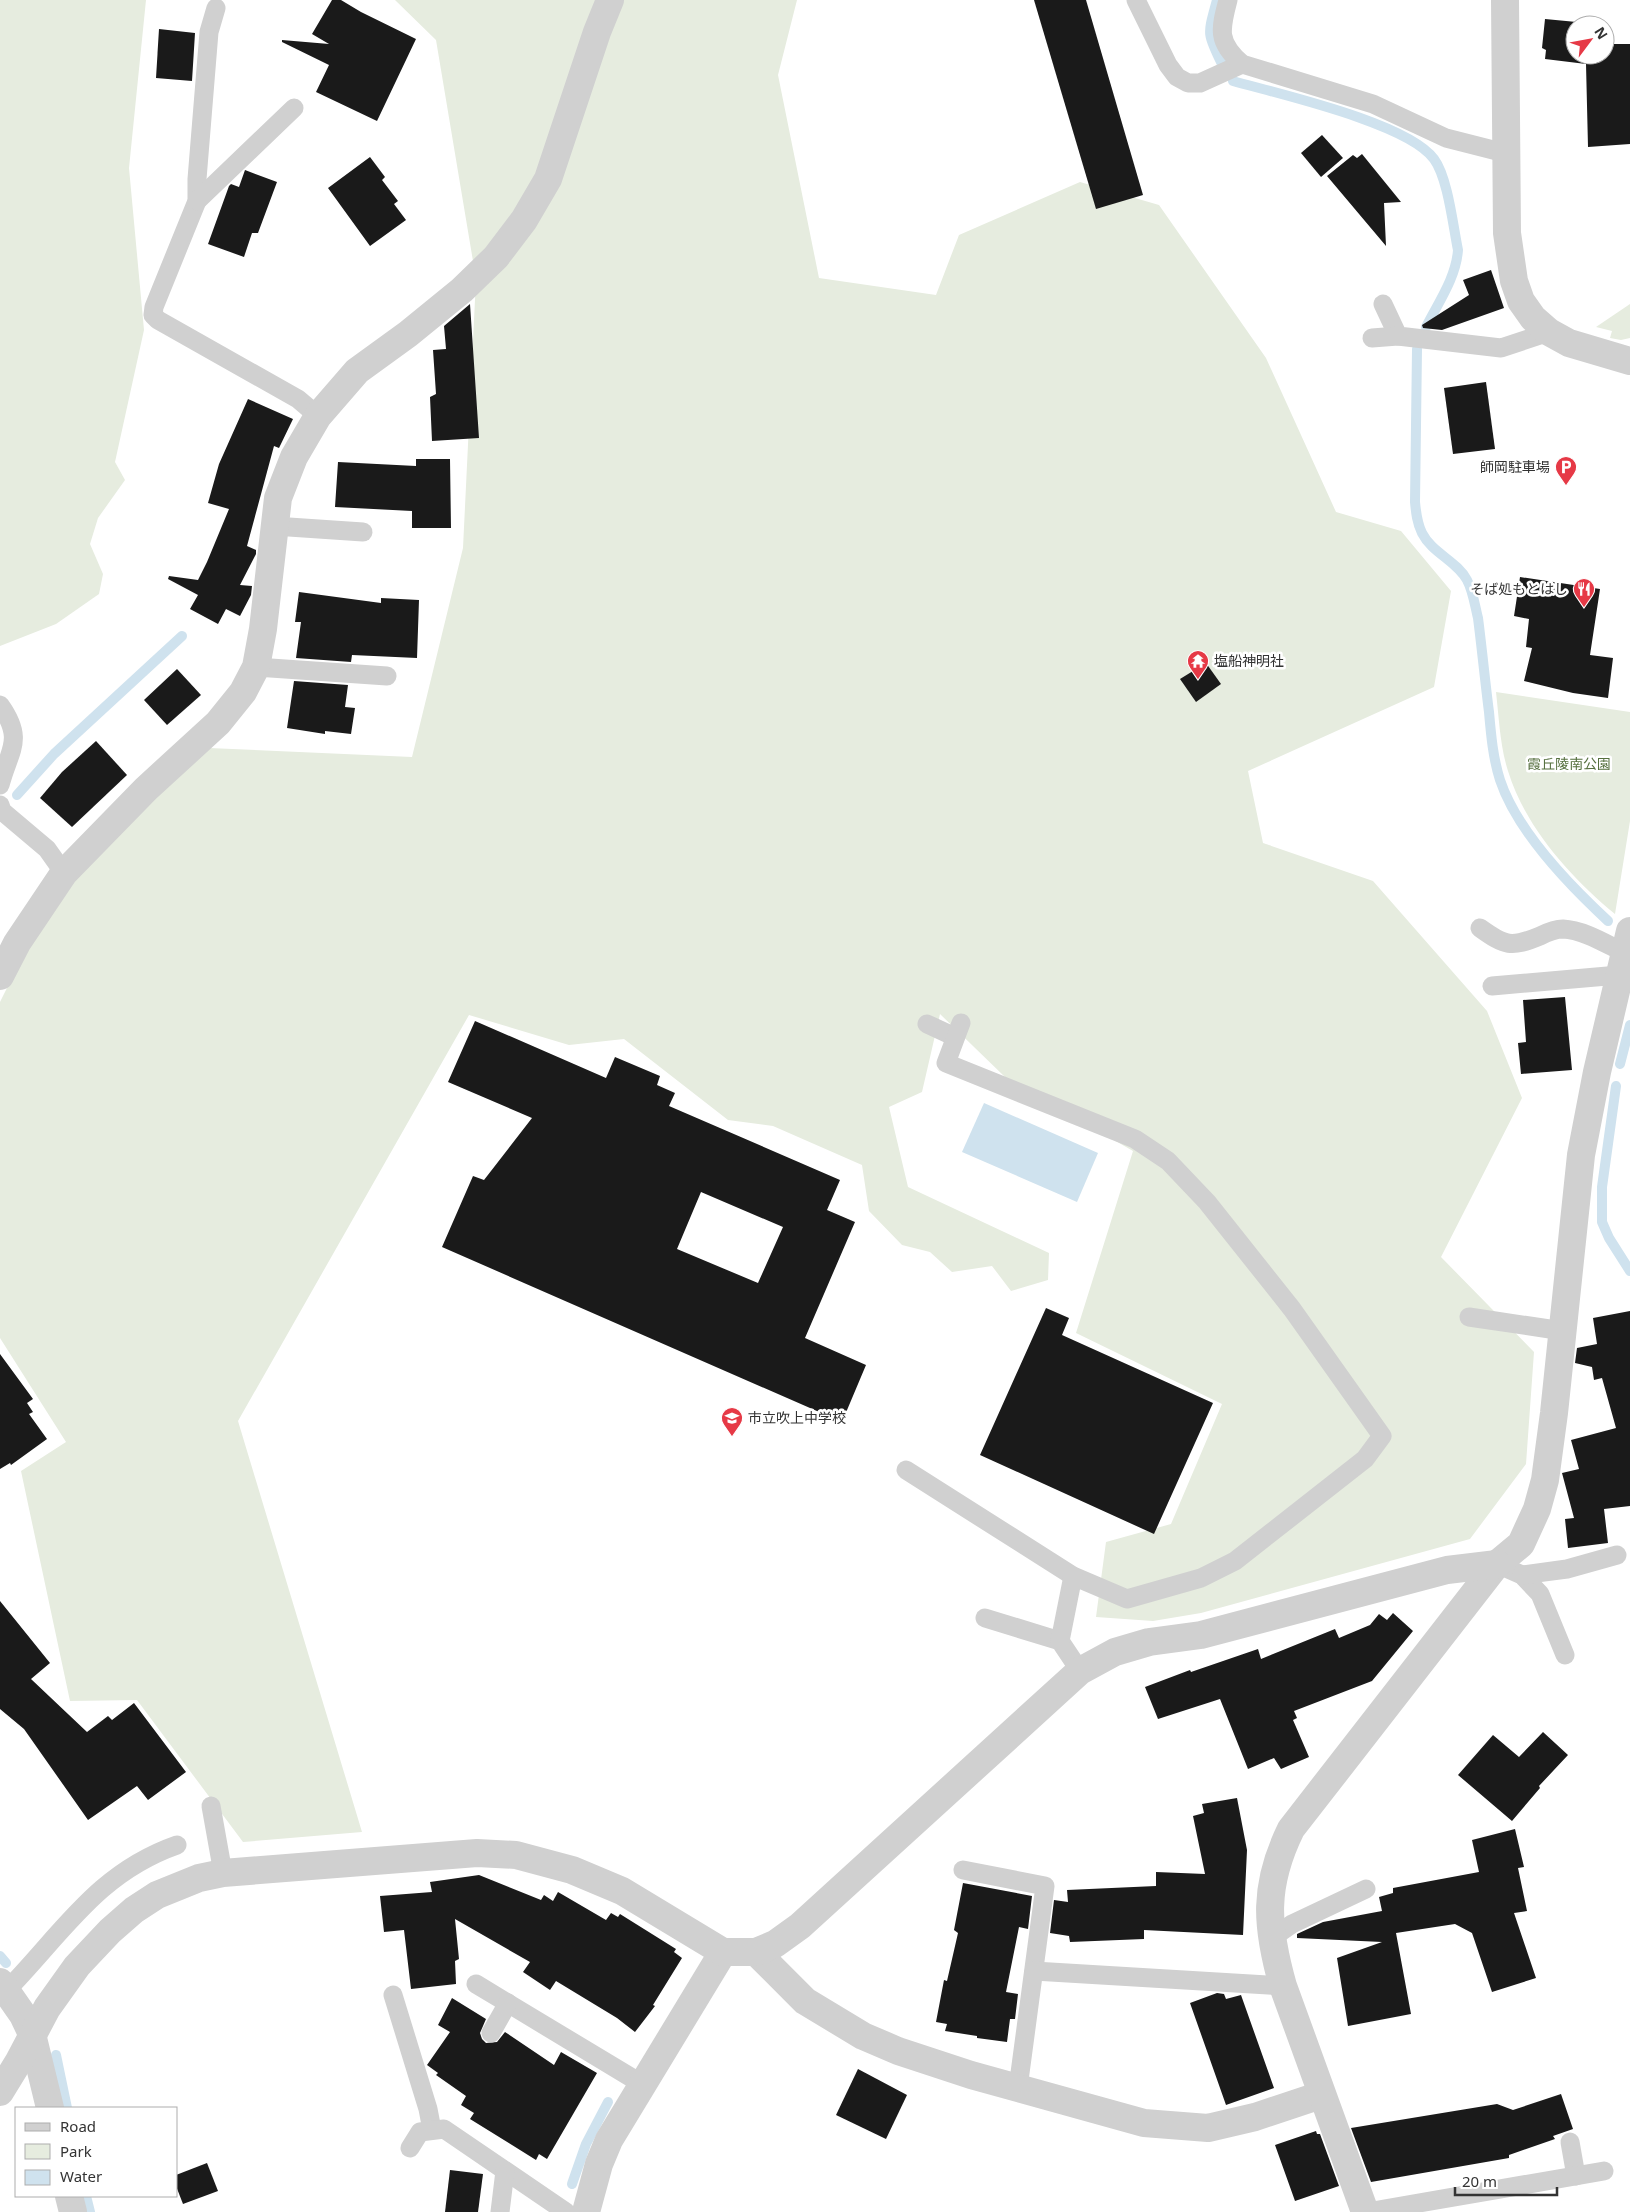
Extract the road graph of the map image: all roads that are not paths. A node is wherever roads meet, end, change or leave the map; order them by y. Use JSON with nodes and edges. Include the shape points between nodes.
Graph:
{"nodes":[{"id":1,"x":610,"y":0,"type":"edge"},
{"id":2,"x":1136,"y":0,"type":"edge"},
{"id":3,"x":1228,"y":0,"type":"edge"},
{"id":4,"x":1504,"y":0,"type":"edge"},
{"id":5,"x":216,"y":8,"type":"dead end"},
{"id":6,"x":1242,"y":64,"type":"junction"},
{"id":7,"x":294,"y":108,"type":"dead end"},
{"id":8,"x":1505,"y":153,"type":"junction"},
{"id":9,"x":197,"y":202,"type":"junction"},
{"id":10,"x":1383,"y":304,"type":"dead end"},
{"id":11,"x":1549,"y":332,"type":"junction"},
{"id":12,"x":1398,"y":336,"type":"junction"},
{"id":13,"x":1372,"y":338,"type":"dead end"},
{"id":14,"x":1630,"y":361,"type":"edge"},
{"id":15,"x":318,"y":416,"type":"junction"},
{"id":16,"x":274,"y":526,"type":"junction"},
{"id":17,"x":363,"y":532,"type":"dead end"},
{"id":18,"x":256,"y":667,"type":"junction"},
{"id":19,"x":387,"y":676,"type":"dead end"},
{"id":20,"x":0,"y":705,"type":"edge"},
{"id":21,"x":0,"y":784,"type":"edge"},
{"id":22,"x":0,"y":805,"type":"edge"},
{"id":23,"x":64,"y":873,"type":"junction"},
{"id":24,"x":1480,"y":928,"type":"dead end"},
{"id":25,"x":1625,"y":953,"type":"edge"},
{"id":26,"x":0,"y":976,"type":"edge"},
{"id":27,"x":1492,"y":986,"type":"dead end"},
{"id":28,"x":927,"y":1024,"type":"dead end"},
{"id":29,"x":1469,"y":1316,"type":"dead end"},
{"id":30,"x":1563,"y":1331,"type":"junction"},
{"id":31,"x":906,"y":1470,"type":"dead end"},
{"id":32,"x":1617,"y":1555,"type":"dead end"},
{"id":33,"x":1497,"y":1564,"type":"junction"},
{"id":34,"x":1522,"y":1575,"type":"junction"},
{"id":35,"x":1073,"y":1576,"type":"junction"},
{"id":36,"x":985,"y":1618,"type":"dead end"},
{"id":37,"x":1060,"y":1641,"type":"junction"},
{"id":38,"x":1565,"y":1655,"type":"dead end"},
{"id":39,"x":1080,"y":1671,"type":"junction"},
{"id":40,"x":211,"y":1806,"type":"dead end"},
{"id":41,"x":177,"y":1845,"type":"dead end"},
{"id":42,"x":963,"y":1870,"type":"dead end"},
{"id":43,"x":223,"y":1873,"type":"junction"},
{"id":44,"x":1366,"y":1889,"type":"dead end"},
{"id":45,"x":1272,"y":1938,"type":"junction"},
{"id":46,"x":724,"y":1952,"type":"junction"},
{"id":47,"x":756,"y":1952,"type":"junction"},
{"id":48,"x":1034,"y":1971,"type":"junction"},
{"id":49,"x":476,"y":1984,"type":"dead end"},
{"id":50,"x":3,"y":1986,"type":"edge"},
{"id":51,"x":1283,"y":1986,"type":"junction"},
{"id":52,"x":393,"y":1995,"type":"dead end"},
{"id":53,"x":508,"y":2003,"type":"junction"},
{"id":54,"x":491,"y":2033,"type":"dead end"},
{"id":55,"x":32,"y":2034,"type":"junction"},
{"id":56,"x":642,"y":2084,"type":"junction"},
{"id":57,"x":1018,"y":2088,"type":"junction"},
{"id":58,"x":0,"y":2092,"type":"edge"},
{"id":59,"x":1321,"y":2095,"type":"junction"},
{"id":60,"x":50,"y":2107,"type":"edge"},
{"id":61,"x":432,"y":2130,"type":"junction"},
{"id":62,"x":1570,"y":2142,"type":"dead end"},
{"id":63,"x":410,"y":2148,"type":"dead end"},
{"id":64,"x":506,"y":2171,"type":"junction"},
{"id":65,"x":1604,"y":2172,"type":"dead end"},
{"id":66,"x":1576,"y":2176,"type":"junction"},
{"id":67,"x":69,"y":2197,"type":"edge"},
{"id":68,"x":73,"y":2212,"type":"edge"},
{"id":69,"x":500,"y":2212,"type":"edge"},
{"id":70,"x":566,"y":2212,"type":"edge"},
{"id":71,"x":586,"y":2212,"type":"edge"},
{"id":72,"x":1366,"y":2212,"type":"edge"}],
"edges":[{"from":1,"to":15,"type":"street","via":[[548,178],[524,220],[496,257],[462,290],[357,371]]},
{"from":2,"to":6,"type":"lane","via":[[1177,77],[1188,83],[1200,83]]},
{"from":3,"to":6,"type":"lane","via":[[1221,36],[1230,54]]},
{"from":4,"to":8,"type":"street"},
{"from":5,"to":9,"type":"lane","via":[[209,32]]},
{"from":6,"to":8,"type":"lane","via":[[1373,104],[1446,138]]},
{"from":7,"to":9,"type":"lane"},
{"from":8,"to":11,"type":"street","via":[[1507,233],[1514,280],[1521,301]]},
{"from":9,"to":15,"type":"lane","via":[[153,315],[298,399]]},
{"from":10,"to":12,"type":"lane"},
{"from":11,"to":12,"type":"lane","via":[[1501,348]]},
{"from":11,"to":14,"type":"street","via":[[1569,343]]},
{"from":12,"to":13,"type":"lane"},
{"from":15,"to":16,"type":"street","via":[[294,457],[278,498]]},
{"from":16,"to":17,"type":"lane"},
{"from":16,"to":18,"type":"street"},
{"from":18,"to":19,"type":"lane"},
{"from":18,"to":23,"type":"street","via":[[243,692],[218,723],[146,789]]},
{"from":20,"to":21,"type":"lane","via":[[10,720],[14,736]]},
{"from":22,"to":23,"type":"lane","via":[[2,811],[47,849]]},
{"from":23,"to":26,"type":"street","via":[[17,943]]},
{"from":24,"to":25,"type":"lane","via":[[1499,941],[1510,944],[1565,929]]},
{"from":25,"to":27,"type":"lane"},
{"from":25,"to":30,"type":"street","via":[[1581,1155]]},
{"from":28,"to":35,"type":"lane","via":[[958,1030],[946,1062],[1135,1139],[1168,1162],[1206,1202],[1292,1309],[1382,1436],[1366,1459],[1236,1561],[1218,1571],[1128,1599]]},
{"from":29,"to":30,"type":"lane"},
{"from":30,"to":33,"type":"street","via":[[1545,1480],[1537,1509],[1521,1544]]},
{"from":31,"to":35,"type":"lane"},
{"from":32,"to":34,"type":"lane","via":[[1567,1569]]},
{"from":33,"to":34,"type":"lane"},
{"from":33,"to":39,"type":"street","via":[[1447,1570],[1201,1635],[1149,1642],[1115,1652]]},
{"from":33,"to":45,"type":"street","via":[[1292,1829],[1279,1854],[1271,1886],[1268,1917]]},
{"from":34,"to":38,"type":"lane","via":[[1540,1594]]},
{"from":35,"to":37,"type":"lane"},
{"from":36,"to":37,"type":"lane"},
{"from":37,"to":39,"type":"lane"},
{"from":39,"to":47,"type":"street","via":[[808,1919],[775,1944]]},
{"from":40,"to":43,"type":"lane"},
{"from":41,"to":50,"type":"lane","via":[[109,1882],[68,1921],[27,1969]]},
{"from":42,"to":48,"type":"lane","via":[[1045,1886]]},
{"from":43,"to":46,"type":"street","via":[[477,1853],[516,1855],[572,1870],[622,1891]]},
{"from":43,"to":55,"type":"street","via":[[177,1886],[128,1915],[77,1966]]},
{"from":44,"to":45,"type":"lane","via":[[1292,1924]]},
{"from":45,"to":51,"type":"street"},
{"from":46,"to":47,"type":"street"},
{"from":46,"to":56,"type":"street"},
{"from":47,"to":57,"type":"street","via":[[805,2001],[863,2036],[926,2061]]},
{"from":48,"to":51,"type":"lane"},
{"from":48,"to":57,"type":"lane"},
{"from":49,"to":53,"type":"lane"},
{"from":50,"to":55,"type":"street"},
{"from":51,"to":59,"type":"street"},
{"from":52,"to":61,"type":"lane"},
{"from":53,"to":54,"type":"lane"},
{"from":53,"to":56,"type":"lane"},
{"from":55,"to":58,"type":"street"},
{"from":55,"to":60,"type":"street"},
{"from":56,"to":71,"type":"street","via":[[609,2140]]},
{"from":57,"to":59,"type":"street","via":[[1144,2123],[1208,2128],[1255,2117]]},
{"from":59,"to":72,"type":"street"},
{"from":61,"to":63,"type":"lane","via":[[420,2132]]},
{"from":61,"to":64,"type":"lane","via":[[444,2129]]},
{"from":62,"to":66,"type":"lane"},
{"from":64,"to":69,"type":"lane"},
{"from":64,"to":70,"type":"lane"},
{"from":65,"to":66,"type":"lane"},
{"from":66,"to":72,"type":"lane"},
{"from":67,"to":68,"type":"street"}]}
